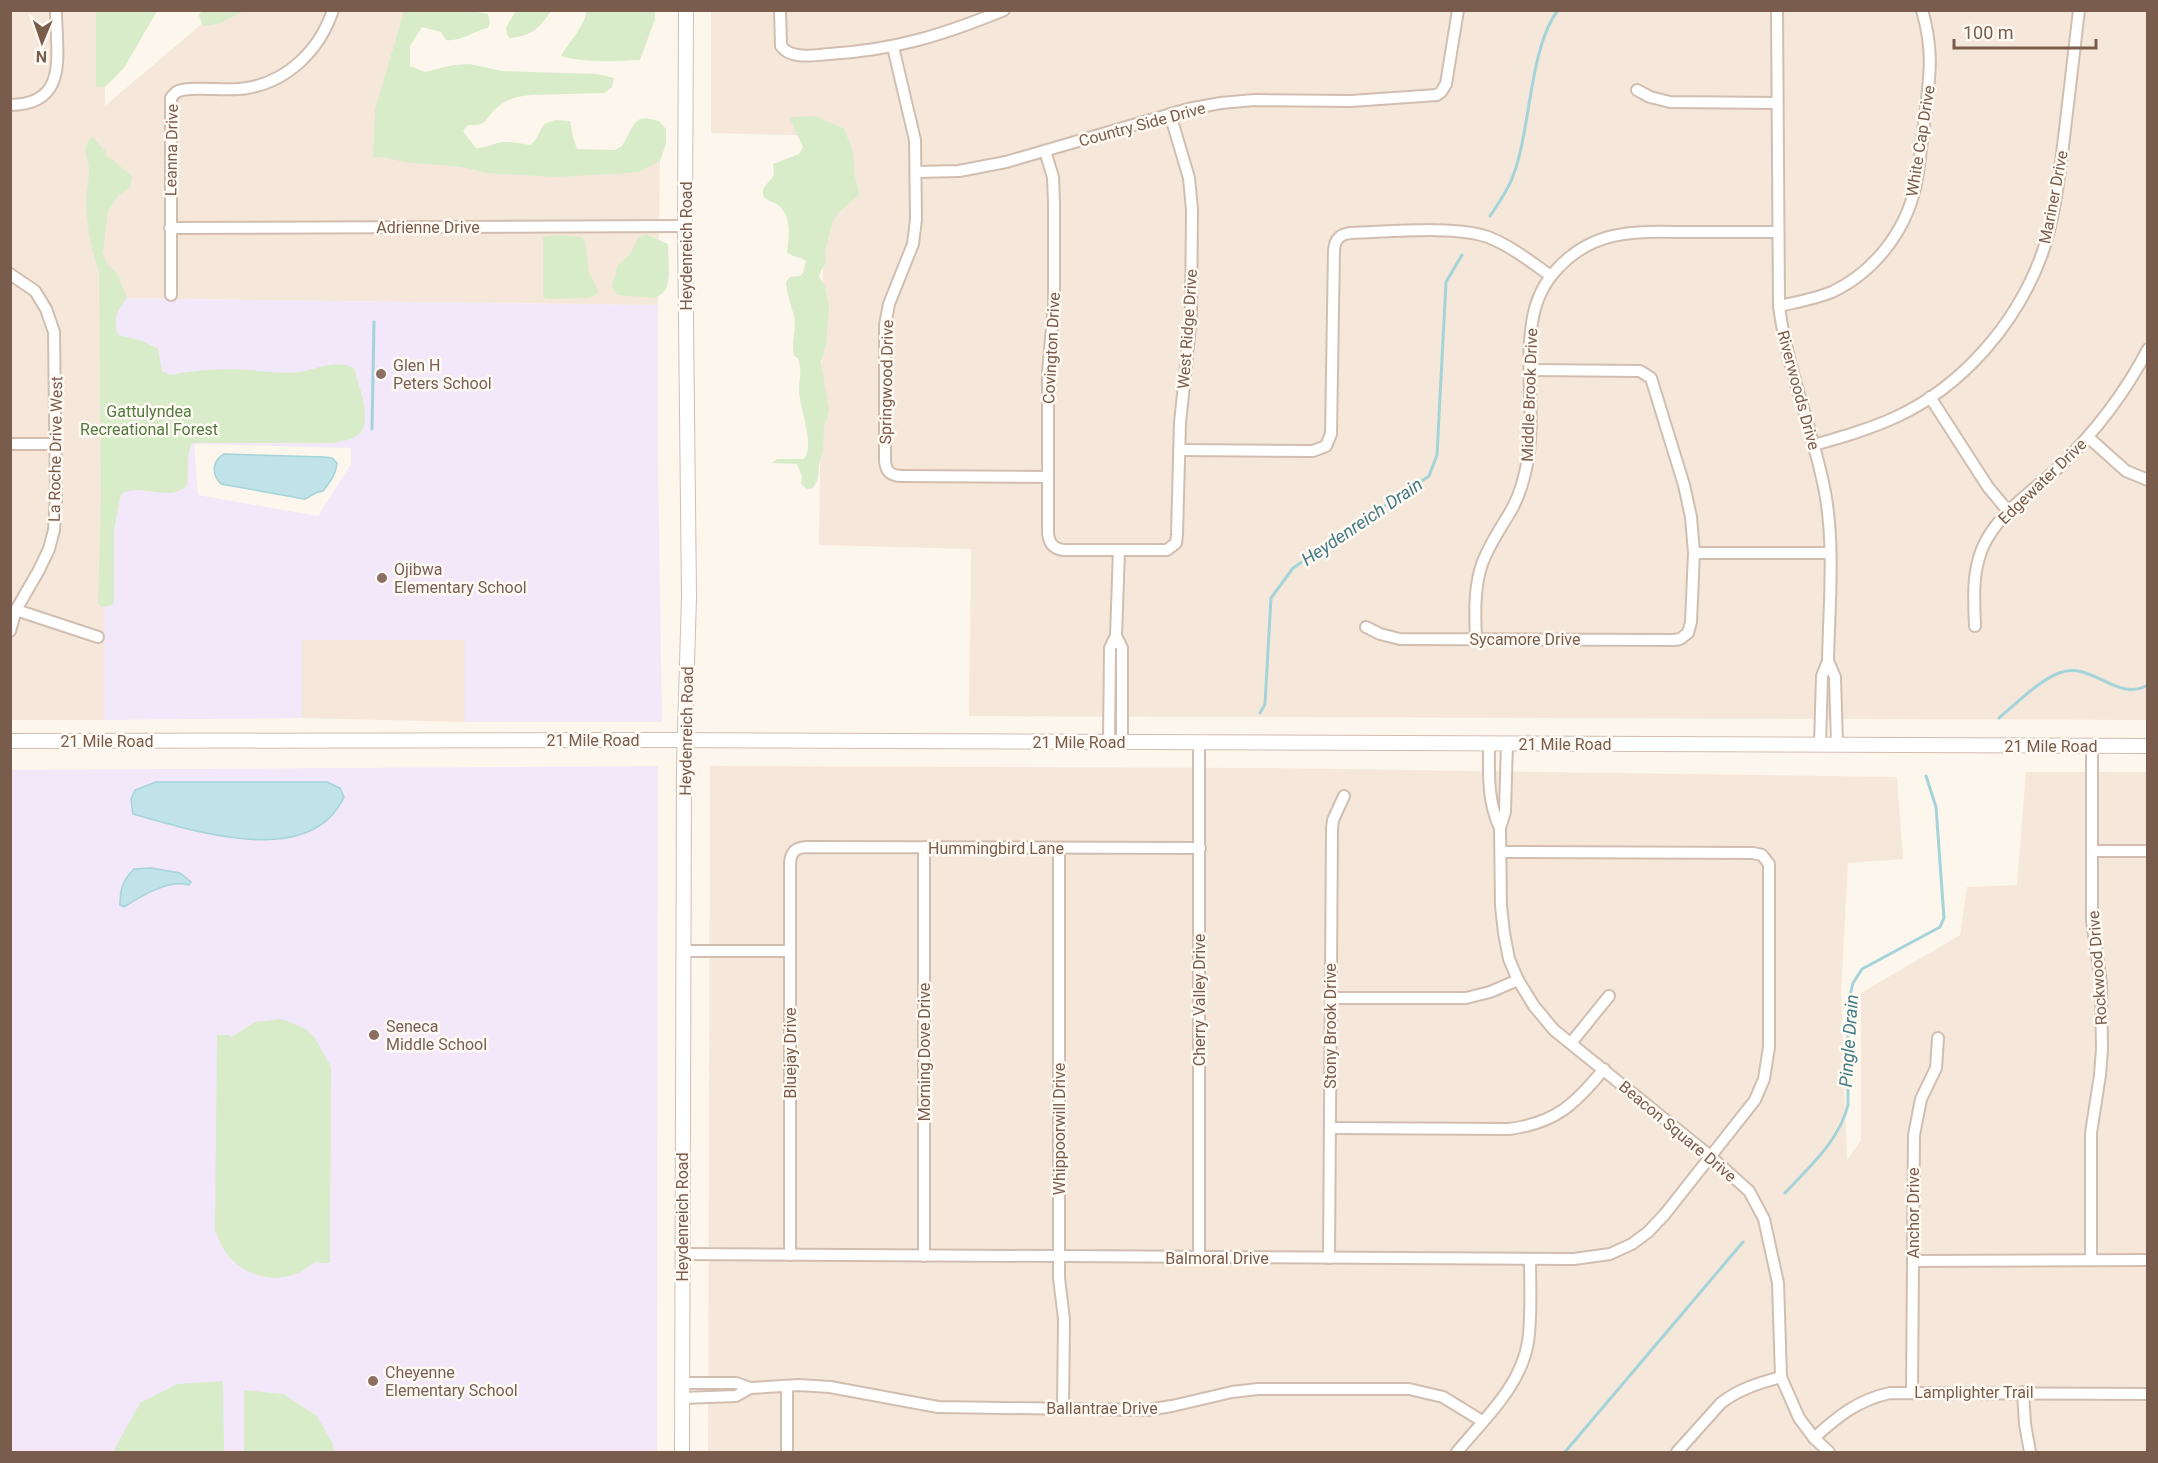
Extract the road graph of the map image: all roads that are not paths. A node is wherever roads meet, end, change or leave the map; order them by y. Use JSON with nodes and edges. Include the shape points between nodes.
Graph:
{"nodes":[{"id":1,"x":56,"y":10,"type":"edge"},
{"id":2,"x":333,"y":10,"type":"edge"},
{"id":3,"x":687,"y":10,"type":"edge"},
{"id":4,"x":780,"y":10,"type":"edge"},
{"id":5,"x":1004,"y":10,"type":"edge"},
{"id":6,"x":1458,"y":10,"type":"edge"},
{"id":7,"x":1777,"y":10,"type":"edge"},
{"id":8,"x":1923,"y":10,"type":"edge"},
{"id":9,"x":2079,"y":10,"type":"edge"},
{"id":10,"x":893,"y":47,"type":"junction"},
{"id":11,"x":1636,"y":90,"type":"dead end"},
{"id":12,"x":1777,"y":103,"type":"junction"},
{"id":13,"x":10,"y":105,"type":"edge"},
{"id":14,"x":1170,"y":114,"type":"junction"},
{"id":15,"x":1045,"y":151,"type":"junction"},
{"id":16,"x":916,"y":172,"type":"junction"},
{"id":17,"x":686,"y":226,"type":"junction"},
{"id":18,"x":170,"y":228,"type":"junction"},
{"id":19,"x":1777,"y":232,"type":"junction"},
{"id":20,"x":10,"y":274,"type":"edge"},
{"id":21,"x":1551,"y":276,"type":"junction"},
{"id":22,"x":171,"y":295,"type":"dead end"},
{"id":23,"x":1779,"y":306,"type":"junction"},
{"id":24,"x":2148,"y":349,"type":"edge"},
{"id":25,"x":1530,"y":370,"type":"junction"},
{"id":26,"x":1930,"y":398,"type":"junction"},
{"id":27,"x":2088,"y":437,"type":"junction"},
{"id":28,"x":10,"y":444,"type":"edge"},
{"id":29,"x":54,"y":444,"type":"junction"},
{"id":30,"x":1814,"y":445,"type":"junction"},
{"id":31,"x":1179,"y":450,"type":"junction"},
{"id":32,"x":1048,"y":477,"type":"junction"},
{"id":33,"x":2148,"y":480,"type":"edge"},
{"id":34,"x":2008,"y":511,"type":"junction"},
{"id":35,"x":1119,"y":550,"type":"junction"},
{"id":36,"x":1694,"y":553,"type":"junction"},
{"id":37,"x":1829,"y":553,"type":"junction"},
{"id":38,"x":16,"y":610,"type":"junction"},
{"id":39,"x":1975,"y":626,"type":"dead end"},
{"id":40,"x":1366,"y":627,"type":"dead end"},
{"id":41,"x":10,"y":631,"type":"edge"},
{"id":42,"x":98,"y":637,"type":"dead end"},
{"id":43,"x":1476,"y":639,"type":"junction"},
{"id":44,"x":1828,"y":661,"type":"junction"},
{"id":45,"x":684,"y":740,"type":"junction"},
{"id":46,"x":10,"y":741,"type":"edge"},
{"id":47,"x":1115,"y":742,"type":"junction"},
{"id":48,"x":1199,"y":743,"type":"junction"},
{"id":49,"x":1489,"y":743,"type":"junction"},
{"id":50,"x":1507,"y":743,"type":"junction"},
{"id":51,"x":1820,"y":744,"type":"junction"},
{"id":52,"x":1837,"y":744,"type":"junction"},
{"id":53,"x":2092,"y":746,"type":"junction"},
{"id":54,"x":2148,"y":746,"type":"edge"},
{"id":55,"x":1344,"y":796,"type":"dead end"},
{"id":56,"x":1500,"y":828,"type":"junction"},
{"id":57,"x":924,"y":847,"type":"junction"},
{"id":58,"x":1059,"y":848,"type":"junction"},
{"id":59,"x":1200,"y":848,"type":"junction"},
{"id":60,"x":793,"y":851,"type":"joint"},
{"id":61,"x":2092,"y":851,"type":"junction"},
{"id":62,"x":2148,"y":851,"type":"edge"},
{"id":63,"x":1501,"y":852,"type":"junction"},
{"id":64,"x":683,"y":951,"type":"junction"},
{"id":65,"x":790,"y":951,"type":"junction"},
{"id":66,"x":1518,"y":980,"type":"junction"},
{"id":67,"x":1609,"y":996,"type":"dead end"},
{"id":68,"x":1331,"y":998,"type":"junction"},
{"id":69,"x":1938,"y":1038,"type":"dead end"},
{"id":70,"x":1571,"y":1043,"type":"junction"},
{"id":71,"x":1604,"y":1069,"type":"junction"},
{"id":72,"x":1330,"y":1128,"type":"junction"},
{"id":73,"x":1710,"y":1156,"type":"junction"},
{"id":74,"x":682,"y":1254,"type":"junction"},
{"id":75,"x":790,"y":1255,"type":"junction"},
{"id":76,"x":924,"y":1256,"type":"junction"},
{"id":77,"x":1059,"y":1257,"type":"junction"},
{"id":78,"x":1199,"y":1258,"type":"junction"},
{"id":79,"x":1329,"y":1258,"type":"junction"},
{"id":80,"x":1530,"y":1259,"type":"junction"},
{"id":81,"x":2091,"y":1260,"type":"junction"},
{"id":82,"x":2148,"y":1260,"type":"edge"},
{"id":83,"x":1914,"y":1261,"type":"junction"},
{"id":84,"x":1781,"y":1377,"type":"junction"},
{"id":85,"x":682,"y":1383,"type":"junction"},
{"id":86,"x":787,"y":1386,"type":"junction"},
{"id":87,"x":750,"y":1388,"type":"junction"},
{"id":88,"x":1912,"y":1392,"type":"junction"},
{"id":89,"x":2023,"y":1392,"type":"junction"},
{"id":90,"x":2148,"y":1394,"type":"edge"},
{"id":91,"x":682,"y":1398,"type":"junction"},
{"id":92,"x":1063,"y":1409,"type":"junction"},
{"id":93,"x":1482,"y":1421,"type":"junction"},
{"id":94,"x":1814,"y":1438,"type":"junction"},
{"id":95,"x":682,"y":1452,"type":"edge"},
{"id":96,"x":787,"y":1452,"type":"edge"},
{"id":97,"x":1457,"y":1452,"type":"edge"},
{"id":98,"x":1677,"y":1452,"type":"edge"},
{"id":99,"x":1829,"y":1452,"type":"edge"},
{"id":100,"x":2030,"y":1452,"type":"edge"}],
"edges":[{"from":1,"to":13,"type":"street","via":[[56,66],[50,90],[33,103]]},
{"from":2,"to":18,"type":"street","name":"Leanna Drive","via":[[318,44],[279,78],[249,88],[184,90],[174,94],[170,105]]},
{"from":3,"to":17,"type":"street","name":"Heydenreich Road"},
{"from":4,"to":10,"type":"street","via":[[780,42],[783,50],[796,55]]},
{"from":5,"to":10,"type":"street","via":[[947,33]]},
{"from":6,"to":14,"type":"street","name":"Country Side Drive","via":[[1446,84],[1441,92],[1431,96],[1237,101]]},
{"from":7,"to":12,"type":"street","name":"Riverwoods Drive"},
{"from":8,"to":23,"type":"street","name":"White Cap Drive","via":[[1930,44],[1930,78],[1915,187],[1901,225],[1878,258],[1846,284],[1821,296]]},
{"from":9,"to":26,"type":"street","name":"Mariner Drive","via":[[2059,182],[2041,255],[2000,331],[1967,368]]},
{"from":10,"to":16,"type":"street","name":"Springwood Drive","via":[[913,128]]},
{"from":11,"to":12,"type":"street","via":[[1670,102]]},
{"from":12,"to":19,"type":"street","name":"Riverwoods Drive"},
{"from":14,"to":15,"type":"street","name":"Country Side Drive"},
{"from":14,"to":31,"type":"street","name":"West Ridge Drive","via":[[1188,178],[1192,210],[1191,317]]},
{"from":15,"to":16,"type":"street","name":"Country Side Drive","via":[[975,169]]},
{"from":15,"to":32,"type":"street","name":"Covington Drive","via":[[1053,177],[1054,203]]},
{"from":16,"to":32,"type":"street","name":"Springwood Drive","via":[[913,244],[889,304],[885,325],[885,461],[889,472],[902,476]]},
{"from":17,"to":18,"type":"street","name":"Adrienne Drive"},
{"from":17,"to":45,"type":"street","name":"Heydenreich Road","via":[[689,597]]},
{"from":18,"to":22,"type":"street","name":"Leanna Drive"},
{"from":19,"to":21,"type":"street","name":"Middle Brook Drive","via":[[1645,232],[1611,236],[1579,249]]},
{"from":19,"to":23,"type":"street","name":"Riverwoods Drive"},
{"from":20,"to":29,"type":"street","name":"La Roche Drive West","via":[[35,291],[54,332]]},
{"from":21,"to":25,"type":"street","name":"Middle Brook Drive","via":[[1533,314]]},
{"from":21,"to":31,"type":"street","via":[[1503,244],[1473,233],[1351,233],[1338,238],[1334,250],[1331,434],[1326,446],[1313,451]]},
{"from":23,"to":30,"type":"street","name":"Riverwoods Drive","via":[[1786,350]]},
{"from":24,"to":27,"type":"street","name":"Edgewater Drive","via":[[2121,394]]},
{"from":25,"to":36,"type":"street","via":[[1640,371],[1648,375],[1684,485]]},
{"from":25,"to":43,"type":"street","name":"Middle Brook Drive","via":[[1525,471],[1513,507],[1481,567],[1476,592]]},
{"from":26,"to":30,"type":"street","name":"Mariner Drive","via":[[1883,422]]},
{"from":26,"to":34,"type":"street"},
{"from":27,"to":33,"type":"street","via":[[2126,471]]},
{"from":27,"to":34,"type":"street","name":"Edgewater Drive"},
{"from":28,"to":29,"type":"street"},
{"from":29,"to":38,"type":"street","name":"La Roche Drive West","via":[[54,530],[49,549]]},
{"from":30,"to":37,"type":"street","name":"Riverwoods Drive","via":[[1825,495]]},
{"from":31,"to":35,"type":"street","name":"West Ridge Drive","via":[[1178,535],[1174,545],[1162,550]]},
{"from":32,"to":35,"type":"street","name":"Covington Drive","via":[[1048,533],[1052,546],[1064,550]]},
{"from":34,"to":39,"type":"street","name":"Edgewater Drive","via":[[1988,537],[1979,557],[1974,587]]},
{"from":35,"to":47,"type":"street","via":[[1116,636],[1122,648]]},
{"from":36,"to":37,"type":"street"},
{"from":36,"to":43,"type":"street","name":"Sycamore Drive","via":[[1691,622],[1685,637]]},
{"from":37,"to":44,"type":"street","name":"Riverwoods Drive"},
{"from":38,"to":41,"type":"street","name":"La Roche Drive West"},
{"from":38,"to":42,"type":"street"},
{"from":40,"to":43,"type":"street","name":"Sycamore Drive","via":[[1400,639]]},
{"from":44,"to":51,"type":"street","name":"Riverwoods Drive","via":[[1822,676]]},
{"from":44,"to":52,"type":"street","name":"Riverwoods Drive","via":[[1835,677]]},
{"from":45,"to":46,"type":"street","name":"21 Mile Road"},
{"from":45,"to":47,"type":"street","name":"21 Mile Road"},
{"from":45,"to":64,"type":"street","name":"Heydenreich Road"},
{"from":47,"to":48,"type":"street","name":"21 Mile Road"},
{"from":48,"to":49,"type":"street","name":"21 Mile Road"},
{"from":48,"to":59,"type":"street","name":"Cherry Valley Drive"},
{"from":49,"to":50,"type":"street","name":"21 Mile Road"},
{"from":49,"to":56,"type":"street","name":"Beacon Square Drive","via":[[1489,788],[1493,814]]},
{"from":50,"to":51,"type":"street","name":"21 Mile Road"},
{"from":50,"to":56,"type":"street","name":"Beacon Square Drive","via":[[1506,812]]},
{"from":51,"to":52,"type":"street","name":"21 Mile Road"},
{"from":52,"to":53,"type":"street","name":"21 Mile Road"},
{"from":53,"to":54,"type":"street","name":"21 Mile Road"},
{"from":53,"to":61,"type":"street","name":"Rockwood Drive"},
{"from":55,"to":68,"type":"street","name":"Stony Brook Drive","via":[[1332,828]]},
{"from":56,"to":63,"type":"street","name":"Beacon Square Drive"},
{"from":57,"to":58,"type":"street","name":"Hummingbird Lane"},
{"from":57,"to":60,"type":"street","name":"Hummingbird Lane","via":[[806,847]]},
{"from":57,"to":76,"type":"street","name":"Morning Dove Drive"},
{"from":58,"to":59,"type":"street","name":"Hummingbird Lane"},
{"from":58,"to":77,"type":"street","name":"Whippoorwill Drive"},
{"from":59,"to":78,"type":"street","name":"Cherry Valley Drive"},
{"from":60,"to":65,"type":"street","name":"Bluejay Drive"},
{"from":61,"to":62,"type":"street"},
{"from":61,"to":81,"type":"street","name":"Rockwood Drive","via":[[2092,921],[2101,982],[2102,1049],[2091,1133]]},
{"from":63,"to":66,"type":"street","name":"Beacon Square Drive","via":[[1503,927]]},
{"from":63,"to":73,"type":"street","name":"Balmoral Drive","via":[[1753,853],[1765,858],[1769,868],[1766,1069],[1755,1100]]},
{"from":64,"to":65,"type":"street"},
{"from":64,"to":74,"type":"street","name":"Heydenreich Road"},
{"from":65,"to":75,"type":"street","name":"Bluejay Drive"},
{"from":66,"to":68,"type":"street","via":[[1466,998]]},
{"from":66,"to":70,"type":"street","name":"Beacon Square Drive","via":[[1544,1019]]},
{"from":67,"to":70,"type":"street"},
{"from":68,"to":72,"type":"street","name":"Stony Brook Drive"},
{"from":69,"to":83,"type":"street","name":"Anchor Drive","via":[[1936,1068],[1915,1121]]},
{"from":70,"to":71,"type":"street","name":"Beacon Square Drive"},
{"from":71,"to":72,"type":"street","via":[[1573,1104],[1533,1125],[1502,1129]]},
{"from":71,"to":73,"type":"street","name":"Beacon Square Drive"},
{"from":72,"to":79,"type":"street","name":"Stony Brook Drive"},
{"from":73,"to":80,"type":"street","name":"Balmoral Drive","via":[[1665,1214],[1632,1244],[1599,1257]]},
{"from":73,"to":84,"type":"street","name":"Beacon Square Drive","via":[[1749,1191],[1764,1219],[1778,1283]]},
{"from":74,"to":75,"type":"street","name":"Balmoral Drive"},
{"from":74,"to":85,"type":"street","name":"Heydenreich Road"},
{"from":75,"to":76,"type":"street","name":"Balmoral Drive"},
{"from":76,"to":77,"type":"street","name":"Balmoral Drive"},
{"from":77,"to":78,"type":"street","name":"Balmoral Drive"},
{"from":77,"to":92,"type":"street","name":"Whippoorwill Drive","via":[[1064,1319]]},
{"from":78,"to":79,"type":"street","name":"Balmoral Drive"},
{"from":79,"to":80,"type":"street","name":"Balmoral Drive"},
{"from":80,"to":93,"type":"street","via":[[1526,1350],[1515,1379]]},
{"from":81,"to":82,"type":"street"},
{"from":81,"to":83,"type":"street"},
{"from":83,"to":88,"type":"street","name":"Anchor Drive"},
{"from":84,"to":94,"type":"street","name":"Beacon Square Drive","via":[[1792,1406]]},
{"from":84,"to":98,"type":"street","via":[[1728,1397]]},
{"from":85,"to":87,"type":"street","name":"Ballantrae Drive","via":[[736,1383]]},
{"from":85,"to":91,"type":"street","name":"Heydenreich Road"},
{"from":86,"to":87,"type":"street","name":"Ballantrae Drive"},
{"from":86,"to":92,"type":"street","name":"Ballantrae Drive","via":[[830,1387],[938,1407]]},
{"from":86,"to":96,"type":"street"},
{"from":87,"to":91,"type":"street","name":"Ballantrae Drive","via":[[736,1396]]},
{"from":88,"to":89,"type":"street","name":"Lamplighter Trail"},
{"from":88,"to":94,"type":"street","name":"Lamplighter Trail","via":[[1878,1396],[1855,1404]]},
{"from":89,"to":90,"type":"street","name":"Lamplighter Trail"},
{"from":89,"to":100,"type":"street"},
{"from":91,"to":95,"type":"street","name":"Heydenreich Road"},
{"from":92,"to":93,"type":"street","name":"Ballantrae Drive","via":[[1160,1409],[1258,1389],[1409,1389],[1443,1397]]},
{"from":93,"to":97,"type":"street"},
{"from":94,"to":99,"type":"street","name":"Beacon Square Drive"}]}
